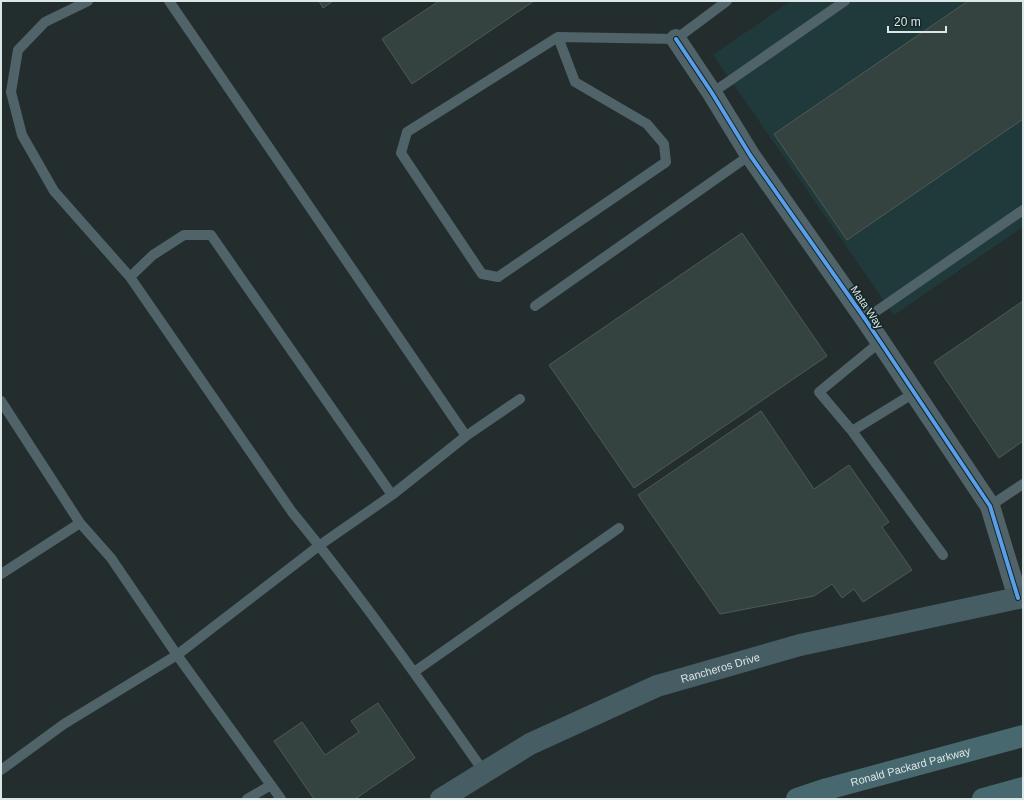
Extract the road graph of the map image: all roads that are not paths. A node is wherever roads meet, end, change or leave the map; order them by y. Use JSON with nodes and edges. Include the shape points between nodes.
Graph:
{"nodes":[{"id":1,"x":88,"y":1,"type":"edge"},
{"id":2,"x":169,"y":1,"type":"edge"},
{"id":3,"x":727,"y":1,"type":"edge"},
{"id":4,"x":845,"y":1,"type":"edge"},
{"id":5,"x":558,"y":36,"type":"junction"},
{"id":6,"x":676,"y":39,"type":"junction"},
{"id":7,"x":712,"y":92,"type":"junction"},
{"id":8,"x":750,"y":155,"type":"junction"},
{"id":9,"x":1023,"y":210,"type":"edge"},
{"id":10,"x":130,"y":277,"type":"junction"},
{"id":11,"x":535,"y":306,"type":"dead end"},
{"id":12,"x":865,"y":319,"type":"junction"},
{"id":13,"x":880,"y":342,"type":"junction"},
{"id":14,"x":914,"y":393,"type":"junction"},
{"id":15,"x":520,"y":399,"type":"dead end"},
{"id":16,"x":1,"y":401,"type":"edge"},
{"id":17,"x":852,"y":431,"type":"junction"},
{"id":18,"x":466,"y":436,"type":"junction"},
{"id":19,"x":1023,"y":484,"type":"edge"},
{"id":20,"x":392,"y":495,"type":"junction"},
{"id":21,"x":990,"y":506,"type":"junction"},
{"id":22,"x":80,"y":523,"type":"junction"},
{"id":23,"x":619,"y":528,"type":"dead end"},
{"id":24,"x":320,"y":546,"type":"junction"},
{"id":25,"x":942,"y":555,"type":"dead end"},
{"id":26,"x":1,"y":574,"type":"edge"},
{"id":27,"x":1021,"y":597,"type":"edge"},
{"id":28,"x":177,"y":655,"type":"junction"},
{"id":29,"x":414,"y":672,"type":"junction"},
{"id":30,"x":1023,"y":736,"type":"edge"},
{"id":31,"x":1,"y":770,"type":"edge"},
{"id":32,"x":484,"y":772,"type":"junction"},
{"id":33,"x":271,"y":785,"type":"junction"},
{"id":34,"x":1023,"y":788,"type":"edge"},
{"id":35,"x":247,"y":799,"type":"edge"},
{"id":36,"x":281,"y":799,"type":"edge"},
{"id":37,"x":441,"y":799,"type":"edge"},
{"id":38,"x":797,"y":799,"type":"edge"},
{"id":39,"x":983,"y":799,"type":"edge"}],
"edges":[{"from":1,"to":10,"type":"lane","via":[[45,22],[18,50],[11,92],[22,135],[54,191]]},
{"from":2,"to":18,"type":"lane"},
{"from":3,"to":6,"type":"lane"},
{"from":4,"to":7,"type":"lane"},
{"from":5,"to":5,"type":"lane","via":[[407,132],[401,152],[482,274],[498,277],[666,162],[664,144],[647,124],[575,82]]},
{"from":5,"to":6,"type":"lane"},
{"from":6,"to":7,"type":"street","name":"Mata Way"},
{"from":7,"to":8,"type":"street","name":"Mata Way"},
{"from":8,"to":11,"type":"lane"},
{"from":8,"to":12,"type":"street","name":"Mata Way"},
{"from":9,"to":12,"type":"lane"},
{"from":10,"to":20,"type":"lane","via":[[152,255],[184,235],[211,235]]},
{"from":10,"to":24,"type":"lane","via":[[292,512]]},
{"from":12,"to":13,"type":"street","name":"Mata Way"},
{"from":13,"to":14,"type":"street","name":"Mata Way"},
{"from":13,"to":17,"type":"lane","via":[[819,392]]},
{"from":14,"to":17,"type":"lane"},
{"from":14,"to":21,"type":"street","name":"Mata Way"},
{"from":15,"to":18,"type":"lane"},
{"from":16,"to":22,"type":"lane"},
{"from":17,"to":25,"type":"lane"},
{"from":18,"to":20,"type":"lane"},
{"from":19,"to":21,"type":"lane"},
{"from":20,"to":24,"type":"lane"},
{"from":21,"to":27,"type":"street","name":"Mata Way"},
{"from":22,"to":26,"type":"lane"},
{"from":22,"to":28,"type":"lane","via":[[111,558]]},
{"from":23,"to":29,"type":"lane"},
{"from":24,"to":28,"type":"lane"},
{"from":24,"to":29,"type":"lane"},
{"from":27,"to":32,"type":"main road","name":"Rancheros Drive","via":[[800,645],[657,686],[530,744]]},
{"from":28,"to":31,"type":"lane","via":[[64,724]]},
{"from":28,"to":33,"type":"lane"},
{"from":29,"to":32,"type":"lane"},
{"from":30,"to":38,"type":"highway","name":"Ronald Packard Parkway"},
{"from":32,"to":37,"type":"main road","name":"Rancheros Drive"},
{"from":33,"to":35,"type":"lane"},
{"from":33,"to":36,"type":"lane"},
{"from":34,"to":39,"type":"highway"}]}
